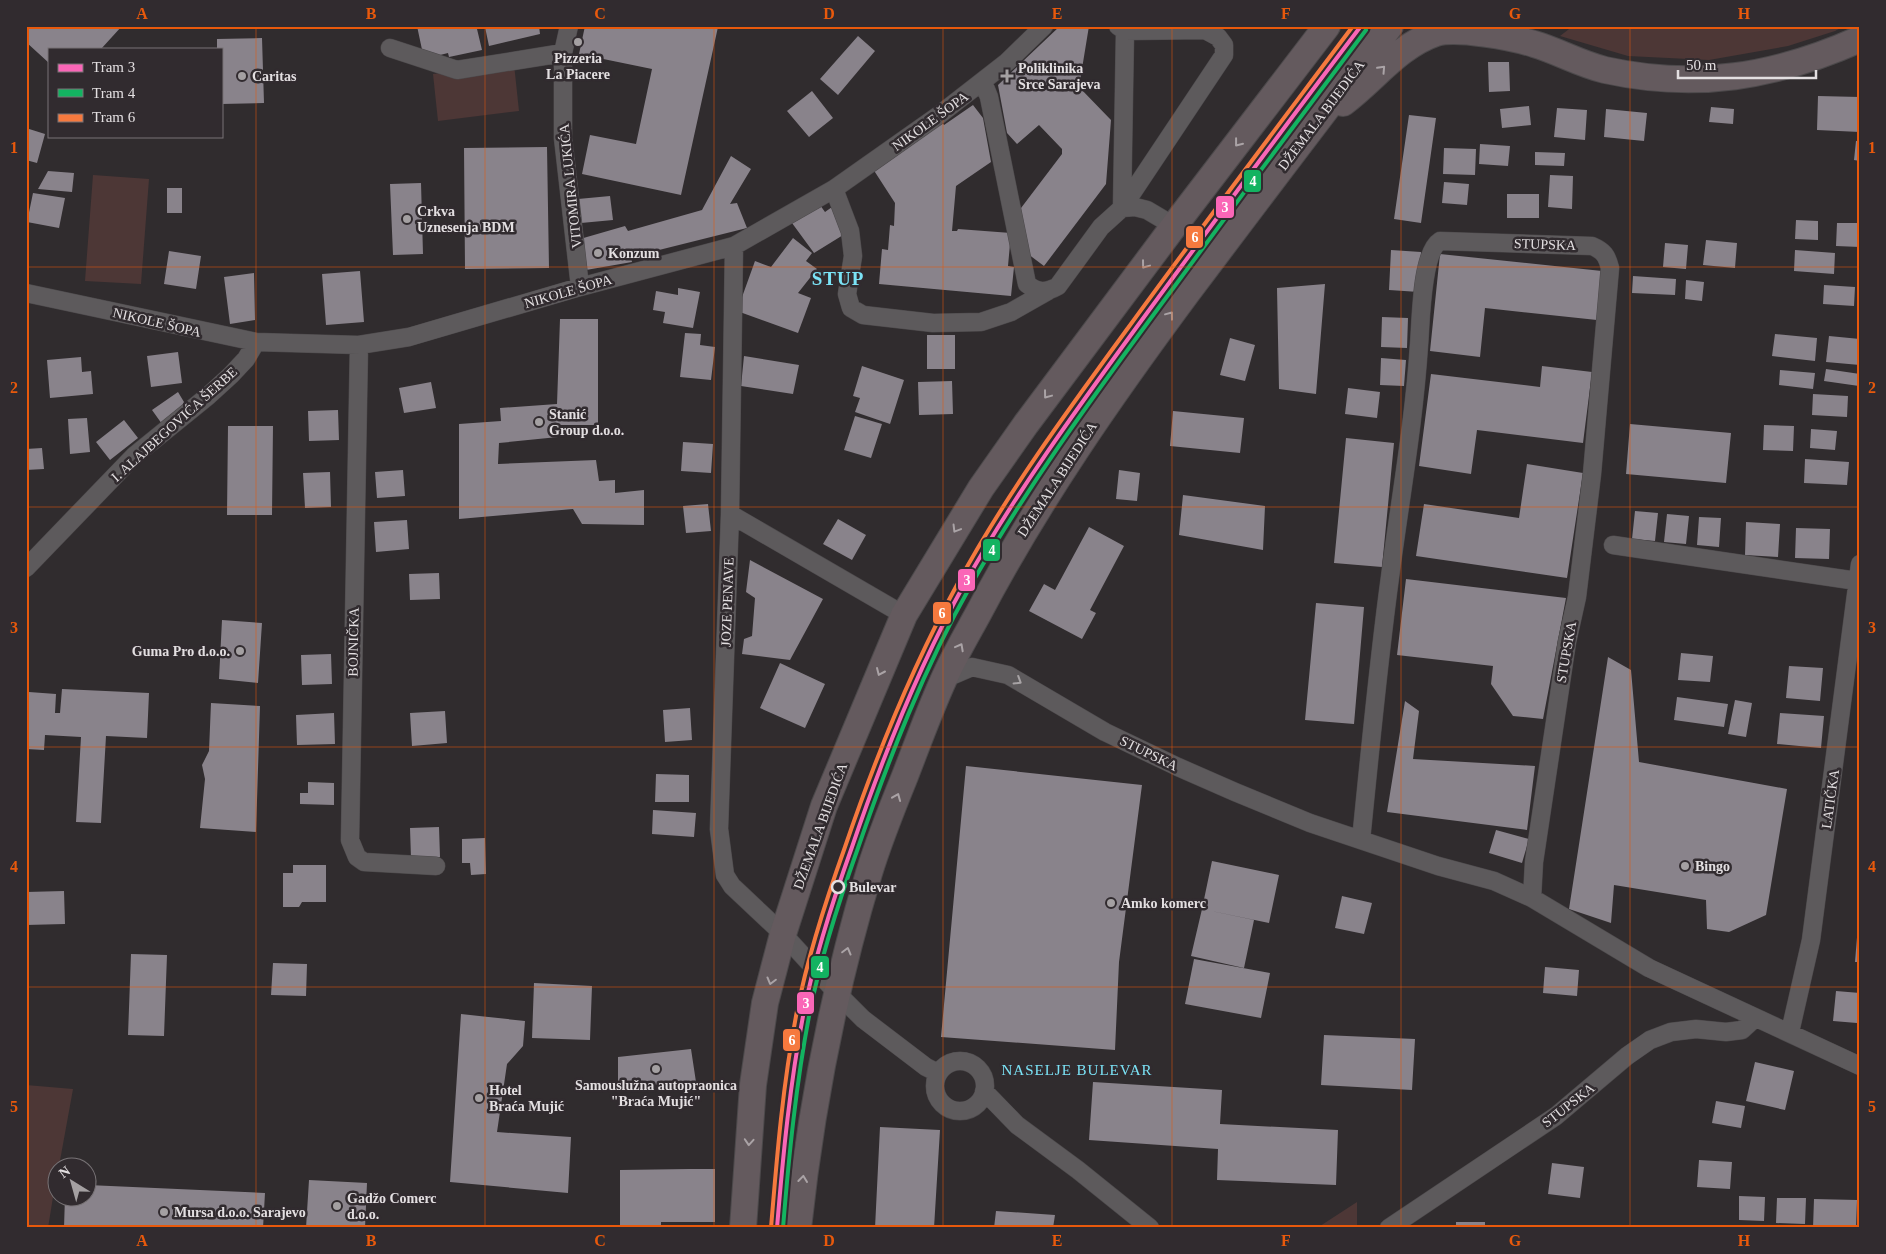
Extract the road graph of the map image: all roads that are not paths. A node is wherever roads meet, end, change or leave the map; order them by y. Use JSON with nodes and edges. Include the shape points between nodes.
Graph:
{"nodes":[{"id":1,"x":569,"y":26,"type":"edge"},
{"id":2,"x":1044,"y":26,"type":"edge"},
{"id":3,"x":1308,"y":26,"type":"edge"},
{"id":4,"x":1327,"y":26,"type":"edge"},
{"id":5,"x":1390,"y":26,"type":"edge"},
{"id":6,"x":1512,"y":26,"type":"edge"},
{"id":7,"x":1122,"y":29,"type":"edge"},
{"id":8,"x":1860,"y":39,"type":"edge"},
{"id":9,"x":1533,"y":44,"type":"junction"},
{"id":10,"x":390,"y":48,"type":"dead end"},
{"id":11,"x":563,"y":53,"type":"junction"},
{"id":12,"x":983,"y":82,"type":"junction"},
{"id":13,"x":1268,"y":105,"type":"junction"},
{"id":14,"x":1317,"y":120,"type":"junction"},
{"id":15,"x":834,"y":189,"type":"junction"},
{"id":16,"x":1122,"y":208,"type":"junction"},
{"id":17,"x":1174,"y":226,"type":"junction"},
{"id":18,"x":734,"y":246,"type":"junction"},
{"id":19,"x":580,"y":287,"type":"junction"},
{"id":20,"x":1048,"y":291,"type":"junction"},
{"id":21,"x":26,"y":292,"type":"edge"},
{"id":22,"x":256,"y":342,"type":"junction"},
{"id":23,"x":359,"y":344,"type":"junction"},
{"id":24,"x":730,"y":514,"type":"junction"},
{"id":25,"x":1613,"y":545,"type":"dead end"},
{"id":26,"x":26,"y":568,"type":"edge"},
{"id":27,"x":1858,"y":572,"type":"edge"},
{"id":28,"x":904,"y":615,"type":"junction"},
{"id":29,"x":944,"y":679,"type":"junction"},
{"id":30,"x":1361,"y":840,"type":"junction"},
{"id":31,"x":436,"y":866,"type":"dead end"},
{"id":32,"x":1532,"y":898,"type":"junction"},
{"id":33,"x":783,"y":934,"type":"junction"},
{"id":34,"x":836,"y":992,"type":"junction"},
{"id":35,"x":1755,"y":1018,"type":"junction"},
{"id":36,"x":1790,"y":1032,"type":"junction"},
{"id":37,"x":1860,"y":1066,"type":"edge"},
{"id":38,"x":938,"y":1073,"type":"junction"},
{"id":39,"x":984,"y":1091,"type":"junction"},
{"id":40,"x":969,"y":1110,"type":"junction"},
{"id":41,"x":1017,"y":1125,"type":"junction"},
{"id":42,"x":743,"y":1228,"type":"edge"},
{"id":43,"x":798,"y":1228,"type":"edge"},
{"id":44,"x":1150,"y":1228,"type":"edge"},
{"id":45,"x":1390,"y":1228,"type":"edge"}],
"edges":[{"from":1,"to":11,"type":"street","name":"VITOMIRA LUKIĆA"},
{"from":2,"to":12,"type":"street","name":"NIKOLE ŠOPA"},
{"from":3,"to":13,"type":"main road","via":[[1283,69]]},
{"from":4,"to":13,"type":"main road","name":"DŽEMALA BIJEDIĆA"},
{"from":5,"to":14,"type":"main road","name":"DŽEMALA BIJEDIĆA"},
{"from":6,"to":9,"type":"main road"},
{"from":7,"to":16,"type":"street"},
{"from":7,"to":16,"type":"street","via":[[1205,30],[1218,37],[1224,45],[1224,55]]},
{"from":8,"to":9,"type":"main road","via":[[1795,65],[1751,75],[1694,80],[1646,77],[1604,69]]},
{"from":14,"to":9,"type":"main road","one_way":true,"via":[[1357,93],[1394,56],[1414,42],[1438,33],[1460,30]]},
{"from":10,"to":11,"type":"street","via":[[456,70]]},
{"from":11,"to":19,"type":"street","name":"VITOMIRA LUKIĆA","via":[[563,138]]},
{"from":12,"to":15,"type":"street","name":"NIKOLE ŠOPA"},
{"from":12,"to":20,"type":"street","via":[[989,97],[1026,284],[1036,291]]},
{"from":13,"to":17,"type":"main road","name":"DŽEMALA BIJEDIĆA","one_way":true},
{"from":29,"to":14,"type":"main road","name":"DŽEMALA BIJEDIĆA","one_way":true,"via":[[1019,538],[1084,435]]},
{"from":15,"to":18,"type":"street","name":"NIKOLE ŠOPA"},
{"from":15,"to":20,"type":"street","via":[[850,231],[853,256],[846,294],[851,308],[863,315],[933,323],[981,322],[1012,312]]},
{"from":16,"to":17,"type":"street","via":[[1146,210]]},
{"from":16,"to":20,"type":"street","via":[[1101,227],[1058,286]]},
{"from":17,"to":28,"type":"main road","name":"DŽEMALA BIJEDIĆA","one_way":true,"via":[[981,488]]},
{"from":18,"to":19,"type":"street","name":"NIKOLE ŠOPA"},
{"from":18,"to":24,"type":"street","name":"JOZE PENAVE"},
{"from":19,"to":23,"type":"street","name":"NIKOLE ŠOPA","via":[[409,337]]},
{"from":21,"to":22,"type":"street","name":"NIKOLE ŠOPA"},
{"from":22,"to":23,"type":"street","name":"NIKOLE ŠOPA"},
{"from":22,"to":26,"type":"street","name":"I. ALAJBEGOVIĆA ŠERBE","via":[[231,375],[134,456]]},
{"from":23,"to":31,"type":"street","name":"BOJNIČKA","via":[[350,840],[357,857],[364,862]]},
{"from":24,"to":28,"type":"street"},
{"from":24,"to":33,"type":"street","name":"JOZE PENAVE","via":[[718,829],[725,875],[732,886]]},
{"from":25,"to":27,"type":"street"},
{"from":27,"to":36,"type":"street","name":"LATIČKA","via":[[1811,940]]},
{"from":28,"to":33,"type":"main road","name":"DŽEMALA BIJEDIĆA","one_way":true,"via":[[824,806]]},
{"from":29,"to":30,"type":"street","name":"STUPSKA","one_way":true,"via":[[972,667],[1008,675],[1090,724],[1178,767],[1310,824]]},
{"from":34,"to":29,"type":"main road","name":"DŽEMALA BIJEDIĆA","one_way":true,"via":[[870,869]]},
{"from":30,"to":32,"type":"street","name":"STUPSKA","via":[[1494,881]]},
{"from":30,"to":32,"type":"street","name":"STUPSKA","via":[[1379,661],[1431,249],[1440,241],[1592,246],[1608,257],[1610,268],[1593,465],[1577,597],[1567,642],[1534,862]]},
{"from":32,"to":35,"type":"street","name":"STUPSKA","via":[[1649,968]]},
{"from":33,"to":34,"type":"street"},
{"from":33,"to":42,"type":"main road","name":"DŽEMALA BIJEDIĆA","one_way":true,"via":[[765,1003],[753,1085]]},
{"from":34,"to":38,"type":"street","via":[[863,1019]]},
{"from":43,"to":34,"type":"main road","name":"DŽEMALA BIJEDIĆA","one_way":true,"via":[[811,1123]]},
{"from":35,"to":36,"type":"street","name":"STUPSKA"},
{"from":35,"to":45,"type":"street","name":"STUPSKA","via":[[1742,1030],[1726,1032],[1696,1028],[1650,1040],[1556,1116]]},
{"from":36,"to":37,"type":"street","name":"STUPSKA"},
{"from":38,"to":39,"type":"street","via":[[956,1060],[968,1062],[981,1072]]},
{"from":38,"to":40,"type":"street","via":[[934,1086],[941,1103],[952,1110]]},
{"from":39,"to":40,"type":"street","via":[[979,1102]]},
{"from":39,"to":41,"type":"street"},
{"from":40,"to":41,"type":"street","via":[[986,1112]]},
{"from":41,"to":44,"type":"street"}]}
